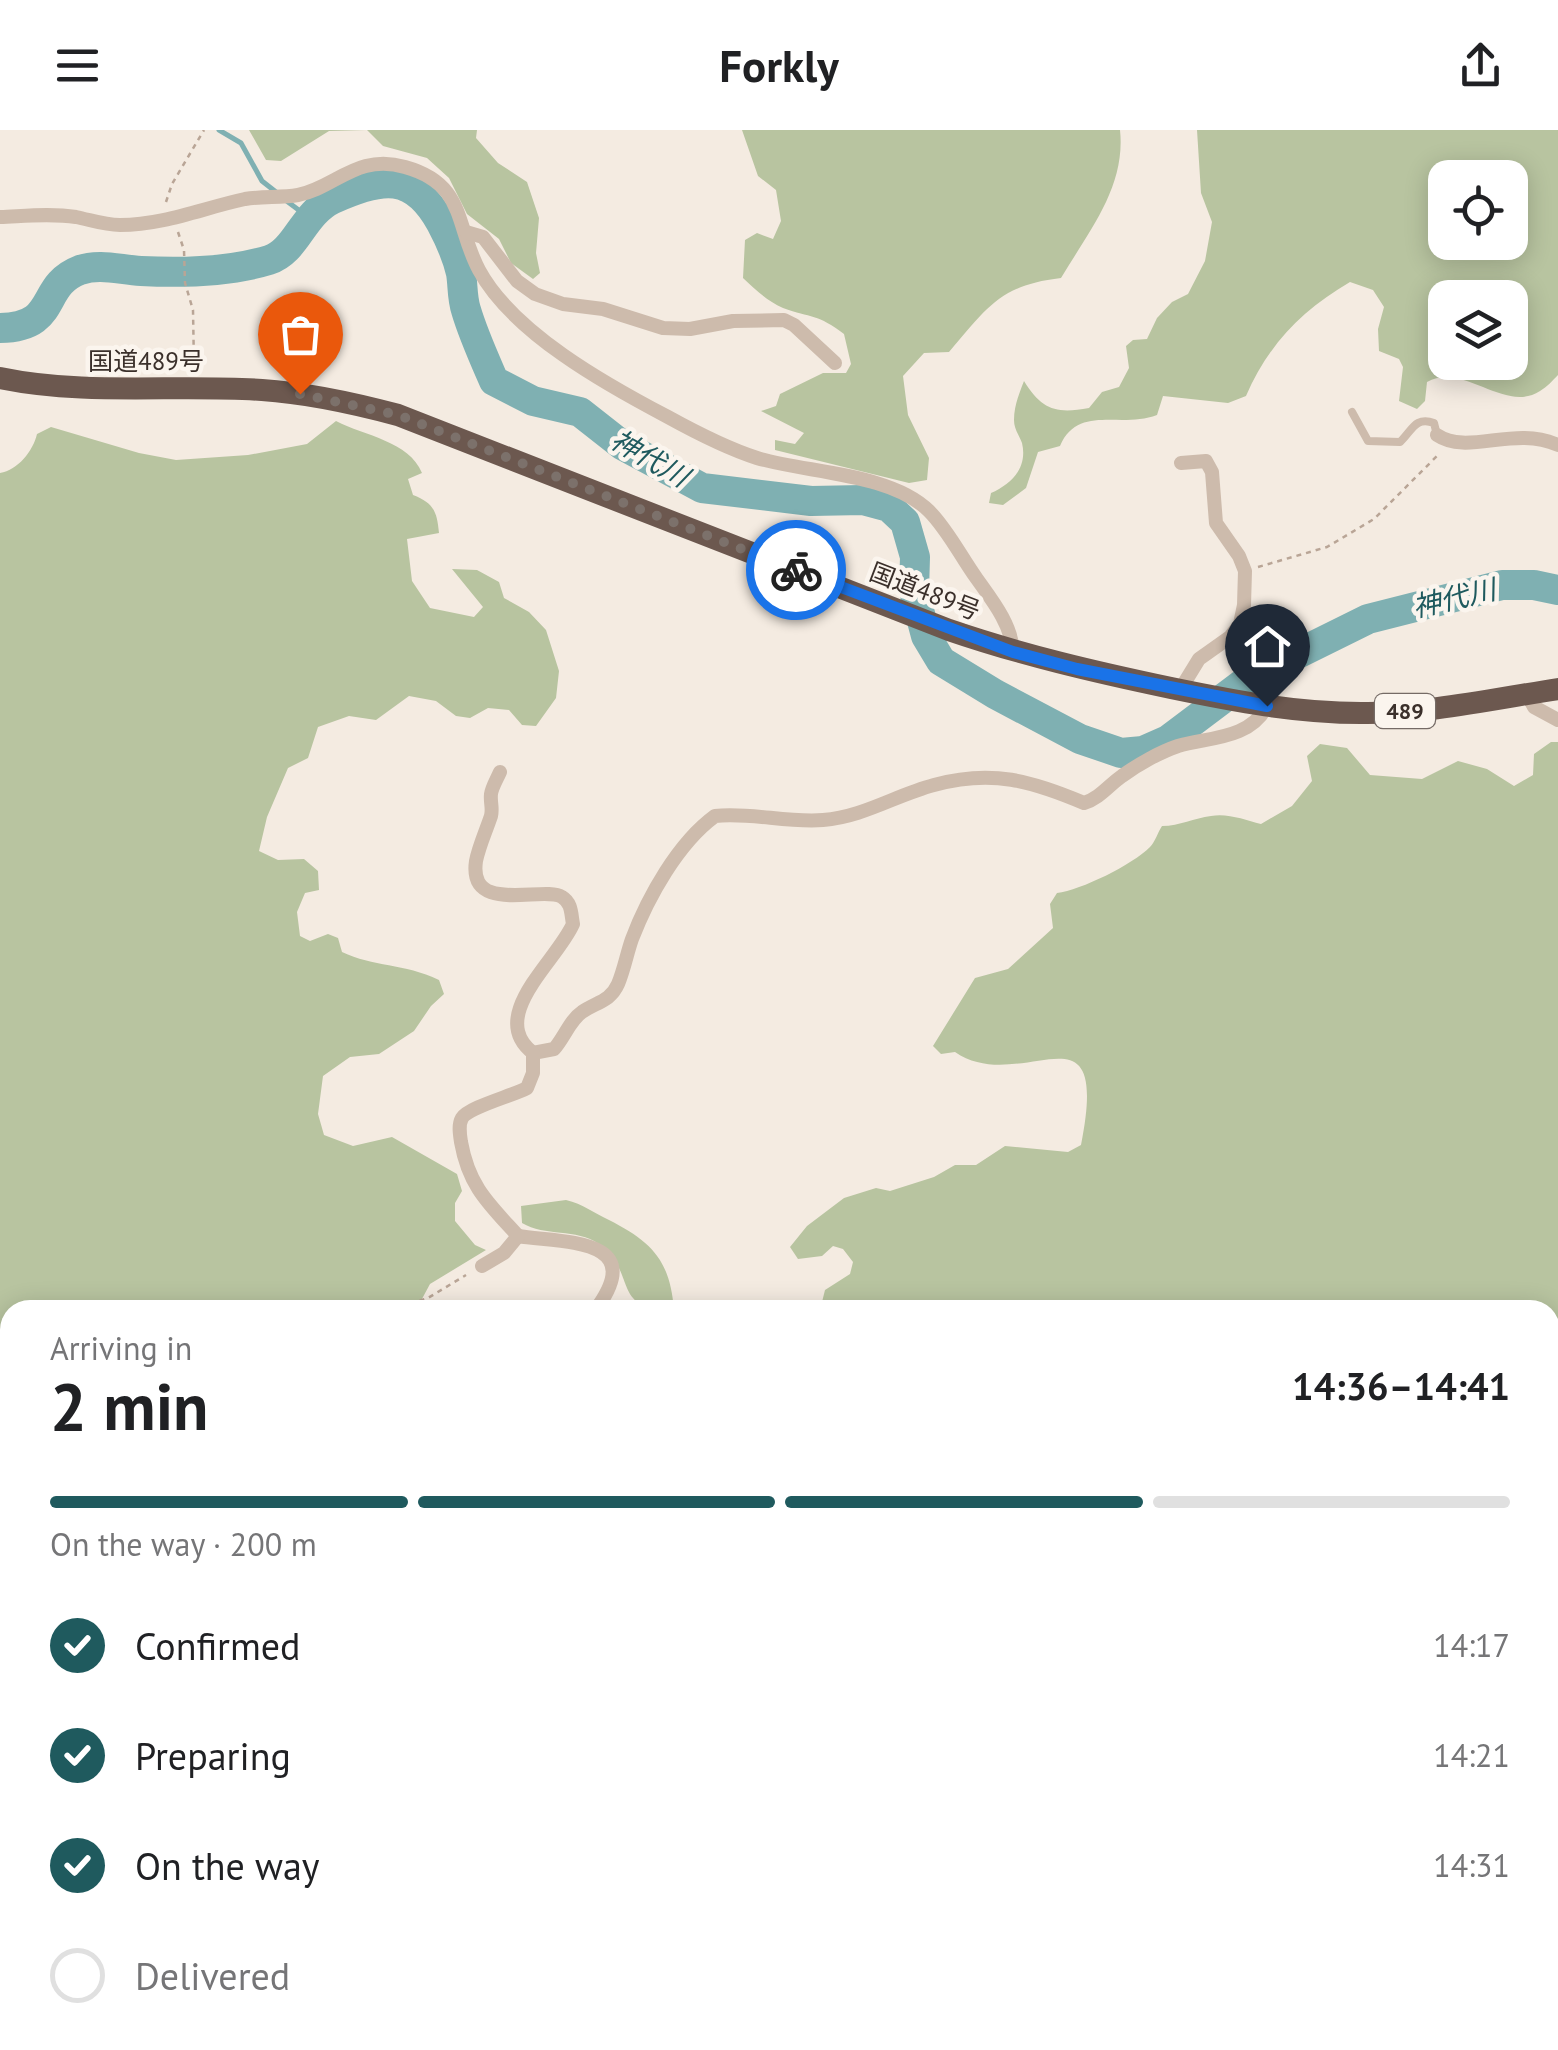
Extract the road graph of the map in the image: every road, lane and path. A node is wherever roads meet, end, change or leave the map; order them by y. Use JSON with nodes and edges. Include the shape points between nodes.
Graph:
{"nodes":[{"id":1,"x":204,"y":130,"type":"edge"},
{"id":2,"x":0,"y":216,"type":"edge"},
{"id":3,"x":174,"y":220,"type":"junction"},
{"id":4,"x":147,"y":224,"type":"junction"},
{"id":5,"x":466,"y":232,"type":"junction"},
{"id":6,"x":835,"y":363,"type":"dead end"},
{"id":7,"x":0,"y":378,"type":"edge"},
{"id":8,"x":194,"y":388,"type":"junction"},
{"id":9,"x":1352,"y":412,"type":"dead end"},
{"id":10,"x":1442,"y":438,"type":"junction"},
{"id":11,"x":1558,"y":446,"type":"edge"},
{"id":12,"x":1181,"y":463,"type":"dead end"},
{"id":13,"x":1244,"y":571,"type":"junction"},
{"id":14,"x":1013,"y":652,"type":"junction"},
{"id":15,"x":1558,"y":689,"type":"edge"},
{"id":16,"x":1186,"y":691,"type":"junction"},
{"id":17,"x":1528,"y":694,"type":"junction"},
{"id":18,"x":1259,"y":705,"type":"junction"},
{"id":19,"x":1558,"y":720,"type":"edge"},
{"id":20,"x":500,"y":772,"type":"dead end"},
{"id":21,"x":533,"y":1053,"type":"junction"},
{"id":22,"x":518,"y":1236,"type":"junction"},
{"id":23,"x":482,"y":1266,"type":"joint"},
{"id":24,"x":422,"y":1300,"type":"edge"},
{"id":25,"x":602,"y":1300,"type":"edge"}],
"edges":[{"from":1,"to":4,"type":"path","via":[[161,214]]},
{"from":2,"to":4,"type":"street"},
{"from":3,"to":4,"type":"street"},
{"from":3,"to":5,"type":"street","via":[[268,196],[294,196],[358,168],[386,164],[405,166],[447,189]]},
{"from":3,"to":8,"type":"path","via":[[193,310]]},
{"from":5,"to":6,"type":"street","via":[[483,238],[517,281],[563,304],[663,328],[784,320]]},
{"from":5,"to":14,"type":"street","via":[[496,297],[594,378],[738,452],[868,482],[928,510],[992,601]]},
{"from":7,"to":8,"type":"highway","name":"国道489号","number":"489","via":[[74,388]]},
{"from":8,"to":14,"type":"highway","name":"国道489号","number":"489","via":[[300,394],[398,415]]},
{"from":9,"to":10,"type":"lane","via":[[1368,440],[1400,442],[1424,419]]},
{"from":10,"to":11,"type":"street","via":[[1470,443],[1526,436]]},
{"from":10,"to":13,"type":"path","via":[[1431,463],[1374,519],[1327,547]]},
{"from":12,"to":13,"type":"street","via":[[1206,461],[1216,523]]},
{"from":13,"to":16,"type":"street","via":[[1240,624],[1200,660]]},
{"from":14,"to":16,"type":"highway","name":"国道489号","number":"489"},
{"from":15,"to":17,"type":"highway","name":"国道489号","number":"489"},
{"from":16,"to":18,"type":"highway","name":"国道489号","number":"489"},
{"from":17,"to":18,"type":"highway","name":"国道489号","number":"489","via":[[1364,714]]},
{"from":17,"to":19,"type":"street","via":[[1534,707]]},
{"from":18,"to":21,"type":"street","via":[[1260,718],[1239,730],[1214,742],[1177,746],[1084,803],[1053,788],[994,776],[935,785],[859,814],[823,820],[714,816],[652,890],[618,986],[575,1018],[554,1049]]},
{"from":20,"to":21,"type":"street","via":[[476,860],[484,887],[510,896],[554,894],[570,905],[568,934],[516,1019]]},
{"from":21,"to":22,"type":"street","via":[[527,1088],[474,1108],[459,1130],[473,1184]]},
{"from":22,"to":23,"type":"street"},
{"from":22,"to":25,"type":"street","via":[[585,1243],[601,1252],[613,1269]]},
{"from":23,"to":24,"type":"path"}]}
